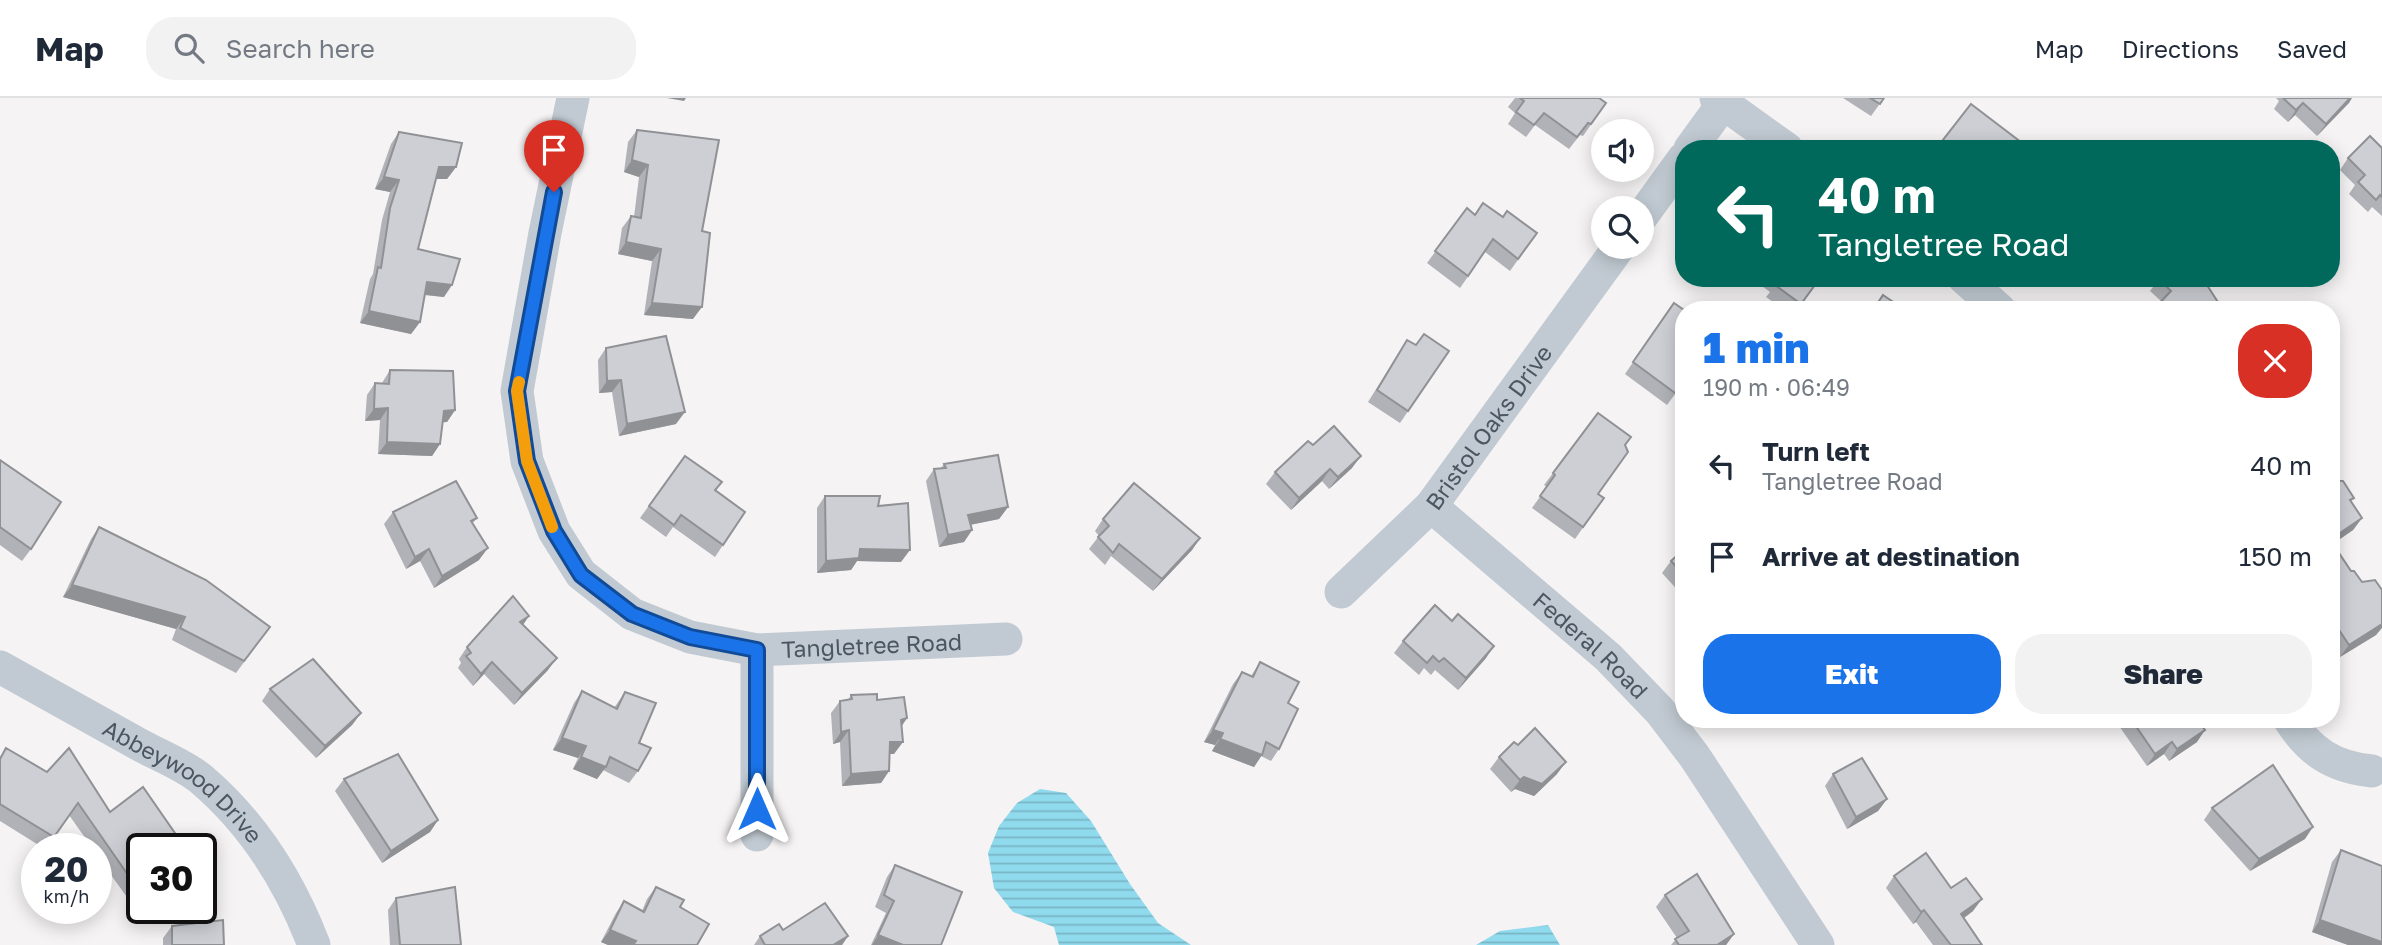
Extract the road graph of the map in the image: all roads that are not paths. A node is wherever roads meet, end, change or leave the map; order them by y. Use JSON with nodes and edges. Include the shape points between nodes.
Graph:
{"nodes":[{"id":1,"x":573,"y":98,"type":"edge"},
{"id":2,"x":1722,"y":100,"type":"edge"},
{"id":3,"x":1696,"y":140,"type":"edge"},
{"id":4,"x":1775,"y":140,"type":"edge"},
{"id":5,"x":1675,"y":170,"type":"edge"},
{"id":6,"x":1654,"y":199,"type":"edge"},
{"id":7,"x":1610,"y":259,"type":"edge"},
{"id":8,"x":1974,"y":287,"type":"edge"},
{"id":9,"x":1990,"y":301,"type":"edge"},
{"id":10,"x":1431,"y":506,"type":"junction"},
{"id":11,"x":1341,"y":592,"type":"dead end"},
{"id":12,"x":1006,"y":639,"type":"dead end"},
{"id":13,"x":757,"y":650,"type":"junction"},
{"id":14,"x":0,"y":667,"type":"edge"},
{"id":15,"x":2295,"y":728,"type":"edge"},
{"id":16,"x":2372,"y":771,"type":"dead end"},
{"id":17,"x":757,"y":835,"type":"dead end"},
{"id":18,"x":314,"y":945,"type":"edge"},
{"id":19,"x":1818,"y":945,"type":"edge"}],
"edges":[{"from":1,"to":13,"type":"street","name":"Tangletree Road","via":[[517,391],[527,461],[554,531],[581,575],[632,614],[690,637]]},
{"from":2,"to":3,"type":"street"},
{"from":2,"to":4,"type":"street"},
{"from":5,"to":6,"type":"street"},
{"from":7,"to":10,"type":"street","name":"Bristol Oaks Drive"},
{"from":8,"to":9,"type":"street"},
{"from":10,"to":11,"type":"street","name":"Bristol Oaks Drive"},
{"from":10,"to":19,"type":"street","name":"Federal Road","via":[[1608,657],[1661,710]]},
{"from":12,"to":13,"type":"street","name":"Tangletree Road"},
{"from":13,"to":17,"type":"street"},
{"from":14,"to":18,"type":"street","name":"Abbeywood Drive","via":[[198,777],[262,844],[283,877]]},
{"from":15,"to":16,"type":"street","via":[[2332,762]]}]}
